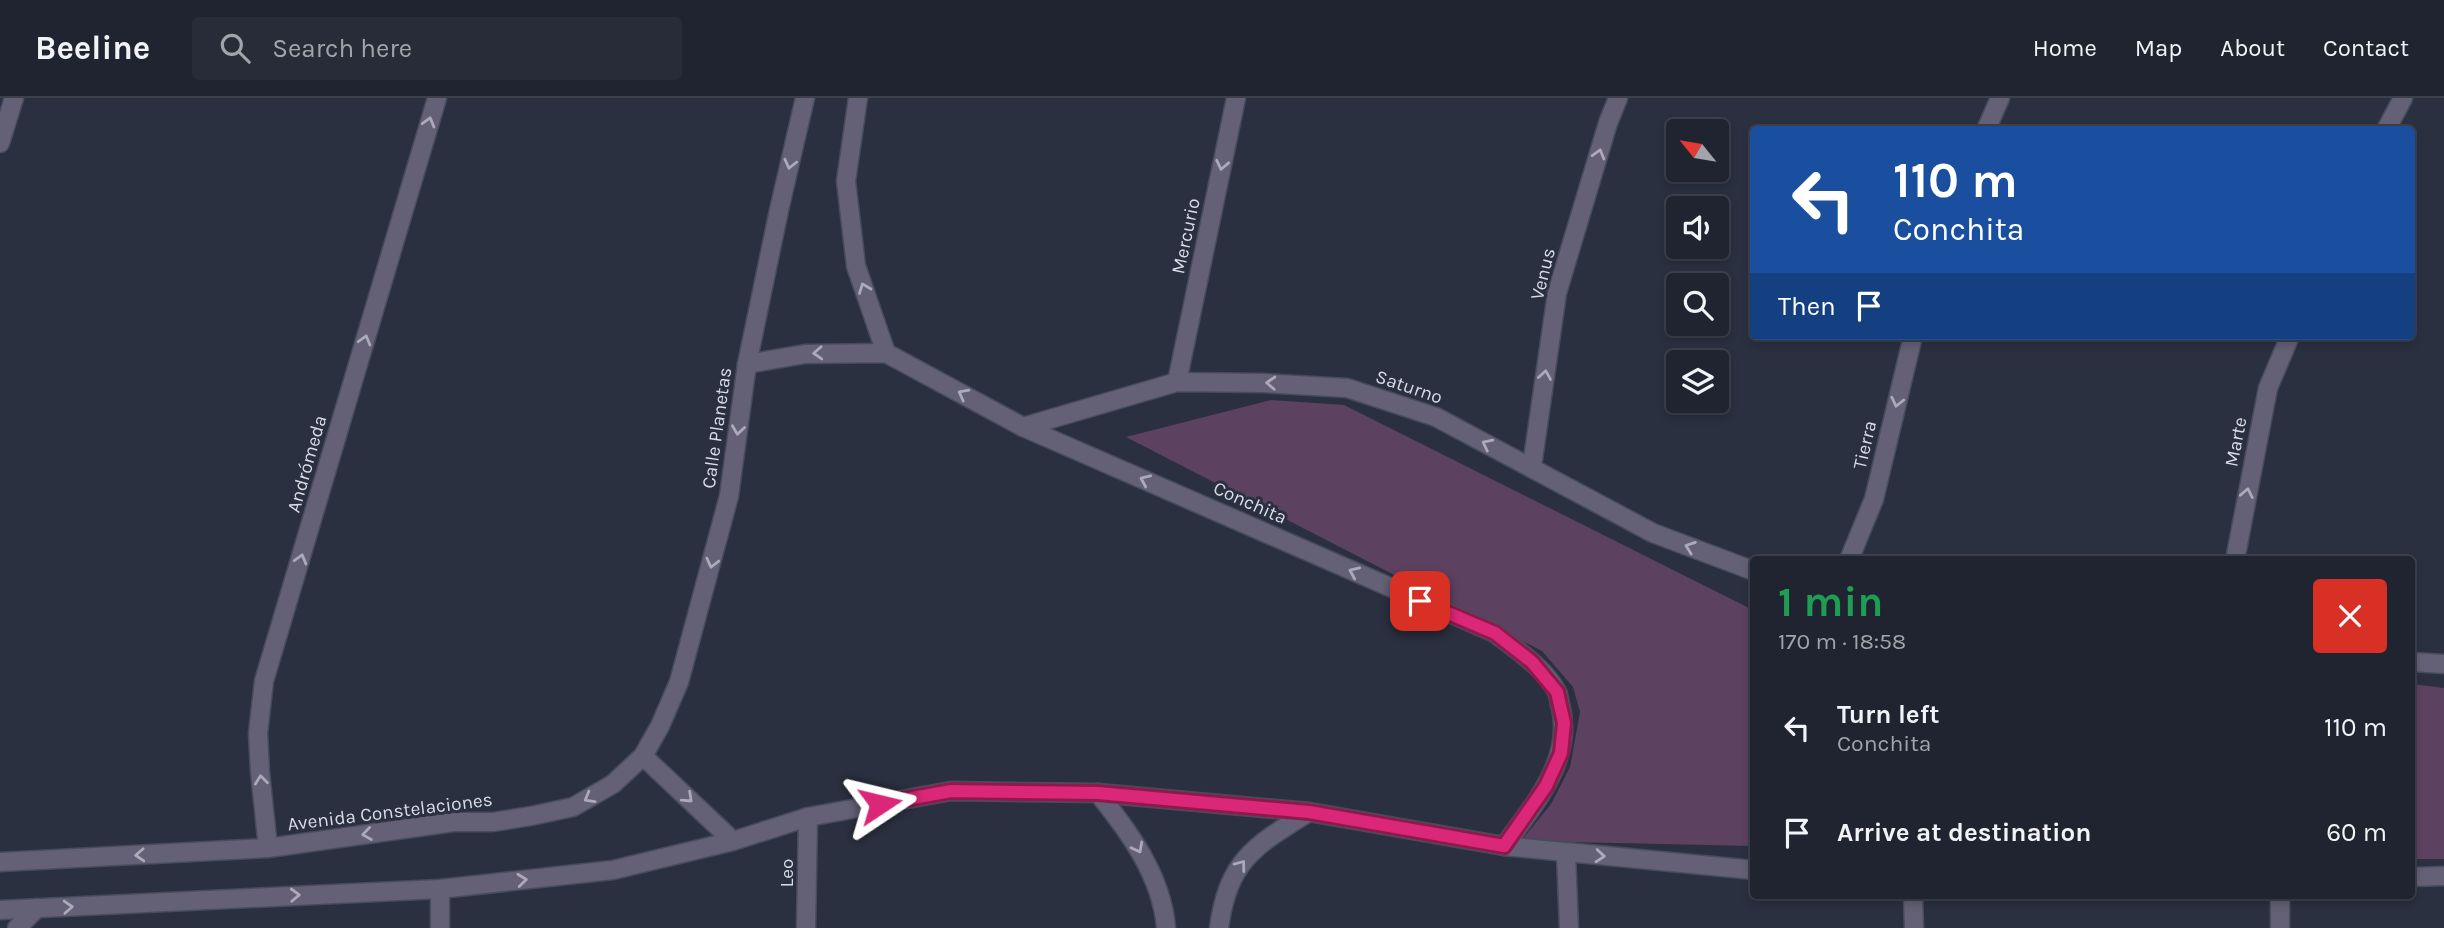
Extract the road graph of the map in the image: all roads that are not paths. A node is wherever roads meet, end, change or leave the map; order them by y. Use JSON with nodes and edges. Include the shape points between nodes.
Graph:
{"nodes":[{"id":1,"x":14,"y":98,"type":"edge"},
{"id":2,"x":437,"y":98,"type":"edge"},
{"id":3,"x":805,"y":98,"type":"edge"},
{"id":4,"x":858,"y":98,"type":"edge"},
{"id":5,"x":1236,"y":98,"type":"edge"},
{"id":6,"x":1618,"y":98,"type":"edge"},
{"id":7,"x":2000,"y":98,"type":"edge"},
{"id":8,"x":2403,"y":98,"type":"edge"},
{"id":9,"x":1988,"y":126,"type":"edge"},
{"id":10,"x":2388,"y":126,"type":"edge"},
{"id":11,"x":0,"y":143,"type":"edge"},
{"id":12,"x":1912,"y":340,"type":"edge"},
{"id":13,"x":2288,"y":340,"type":"edge"},
{"id":14,"x":886,"y":353,"type":"junction"},
{"id":15,"x":747,"y":364,"type":"junction"},
{"id":16,"x":1177,"y":382,"type":"junction"},
{"id":17,"x":1023,"y":427,"type":"junction"},
{"id":18,"x":1531,"y":466,"type":"junction"},
{"id":19,"x":1851,"y":556,"type":"edge"},
{"id":20,"x":2236,"y":556,"type":"edge"},
{"id":21,"x":1750,"y":569,"type":"edge"},
{"id":22,"x":2415,"y":662,"type":"edge"},
{"id":23,"x":2444,"y":664,"type":"edge"},
{"id":24,"x":643,"y":756,"type":"junction"},
{"id":25,"x":1098,"y":793,"type":"junction"},
{"id":26,"x":1309,"y":812,"type":"junction"},
{"id":27,"x":808,"y":817,"type":"junction"},
{"id":28,"x":733,"y":841,"type":"junction"},
{"id":29,"x":1504,"y":846,"type":"junction"},
{"id":30,"x":268,"y":848,"type":"junction"},
{"id":31,"x":1566,"y":854,"type":"junction"},
{"id":32,"x":0,"y":862,"type":"edge"},
{"id":33,"x":1750,"y":870,"type":"edge"},
{"id":34,"x":2443,"y":876,"type":"edge"},
{"id":35,"x":2415,"y":877,"type":"edge"},
{"id":36,"x":440,"y":889,"type":"junction"},
{"id":37,"x":1913,"y":899,"type":"edge"},
{"id":38,"x":2280,"y":899,"type":"edge"},
{"id":39,"x":37,"y":908,"type":"junction"},
{"id":40,"x":0,"y":910,"type":"edge"},
{"id":41,"x":17,"y":928,"type":"edge"},
{"id":42,"x":440,"y":928,"type":"edge"},
{"id":43,"x":806,"y":928,"type":"edge"},
{"id":44,"x":1166,"y":928,"type":"edge"},
{"id":45,"x":1219,"y":928,"type":"edge"},
{"id":46,"x":1569,"y":928,"type":"edge"},
{"id":47,"x":1914,"y":928,"type":"edge"},
{"id":48,"x":2280,"y":928,"type":"edge"}],
"edges":[{"from":1,"to":11,"type":"street"},
{"from":30,"to":2,"type":"street","name":"Andrómeda","one_way":true,"via":[[258,733],[264,681]]},
{"from":3,"to":15,"type":"street","name":"Calle Planetas","one_way":true},
{"from":14,"to":4,"type":"street","one_way":true,"via":[[856,266],[846,181]]},
{"from":5,"to":16,"type":"street","name":"Mercurio","one_way":true},
{"from":18,"to":6,"type":"street","name":"Venus","one_way":true,"via":[[1558,293]]},
{"from":7,"to":9,"type":"street"},
{"from":8,"to":10,"type":"street"},
{"from":12,"to":19,"type":"street","name":"Tierra","one_way":true,"via":[[1874,499]]},
{"from":20,"to":13,"type":"street","name":"Marte","one_way":true,"via":[[2268,388]]},
{"from":14,"to":15,"type":"street","name":"Conchita","one_way":true,"via":[[804,354]]},
{"from":17,"to":14,"type":"street","name":"Conchita","one_way":true},
{"from":15,"to":24,"type":"street","name":"Calle Planetas","one_way":true,"via":[[729,496],[692,639],[671,703]]},
{"from":16,"to":17,"type":"street","name":"Saturno"},
{"from":18,"to":16,"type":"street","name":"Saturno","one_way":true,"via":[[1436,417],[1347,388]]},
{"from":29,"to":17,"type":"street","name":"Conchita","one_way":true,"via":[[1546,786],[1561,753],[1564,723],[1557,692],[1532,662],[1495,633]]},
{"from":21,"to":18,"type":"street","name":"Saturno","one_way":true,"via":[[1653,533]]},
{"from":22,"to":23,"type":"street"},
{"from":24,"to":28,"type":"street","one_way":true},
{"from":24,"to":30,"type":"street","name":"Avenida Constelaciones","one_way":true,"via":[[613,784],[573,807],[493,822],[454,822]]},
{"from":25,"to":26,"type":"street"},
{"from":25,"to":27,"type":"street","via":[[951,791]]},
{"from":25,"to":44,"type":"street","one_way":true,"via":[[1129,831],[1156,883]]},
{"from":26,"to":29,"type":"street"},
{"from":45,"to":26,"type":"street","one_way":true,"via":[[1223,898],[1240,864],[1271,835]]},
{"from":27,"to":28,"type":"street"},
{"from":27,"to":43,"type":"street","name":"Leo"},
{"from":36,"to":28,"type":"street","one_way":true,"via":[[613,870]]},
{"from":29,"to":31,"type":"street"},
{"from":30,"to":32,"type":"street","name":"Avenida Constelaciones","one_way":true},
{"from":31,"to":33,"type":"street","one_way":true},
{"from":31,"to":46,"type":"street"},
{"from":34,"to":35,"type":"street"},
{"from":39,"to":36,"type":"street","one_way":true},
{"from":36,"to":42,"type":"street"},
{"from":37,"to":47,"type":"street"},
{"from":38,"to":48,"type":"street"},
{"from":39,"to":40,"type":"street"},
{"from":39,"to":41,"type":"street"}]}
